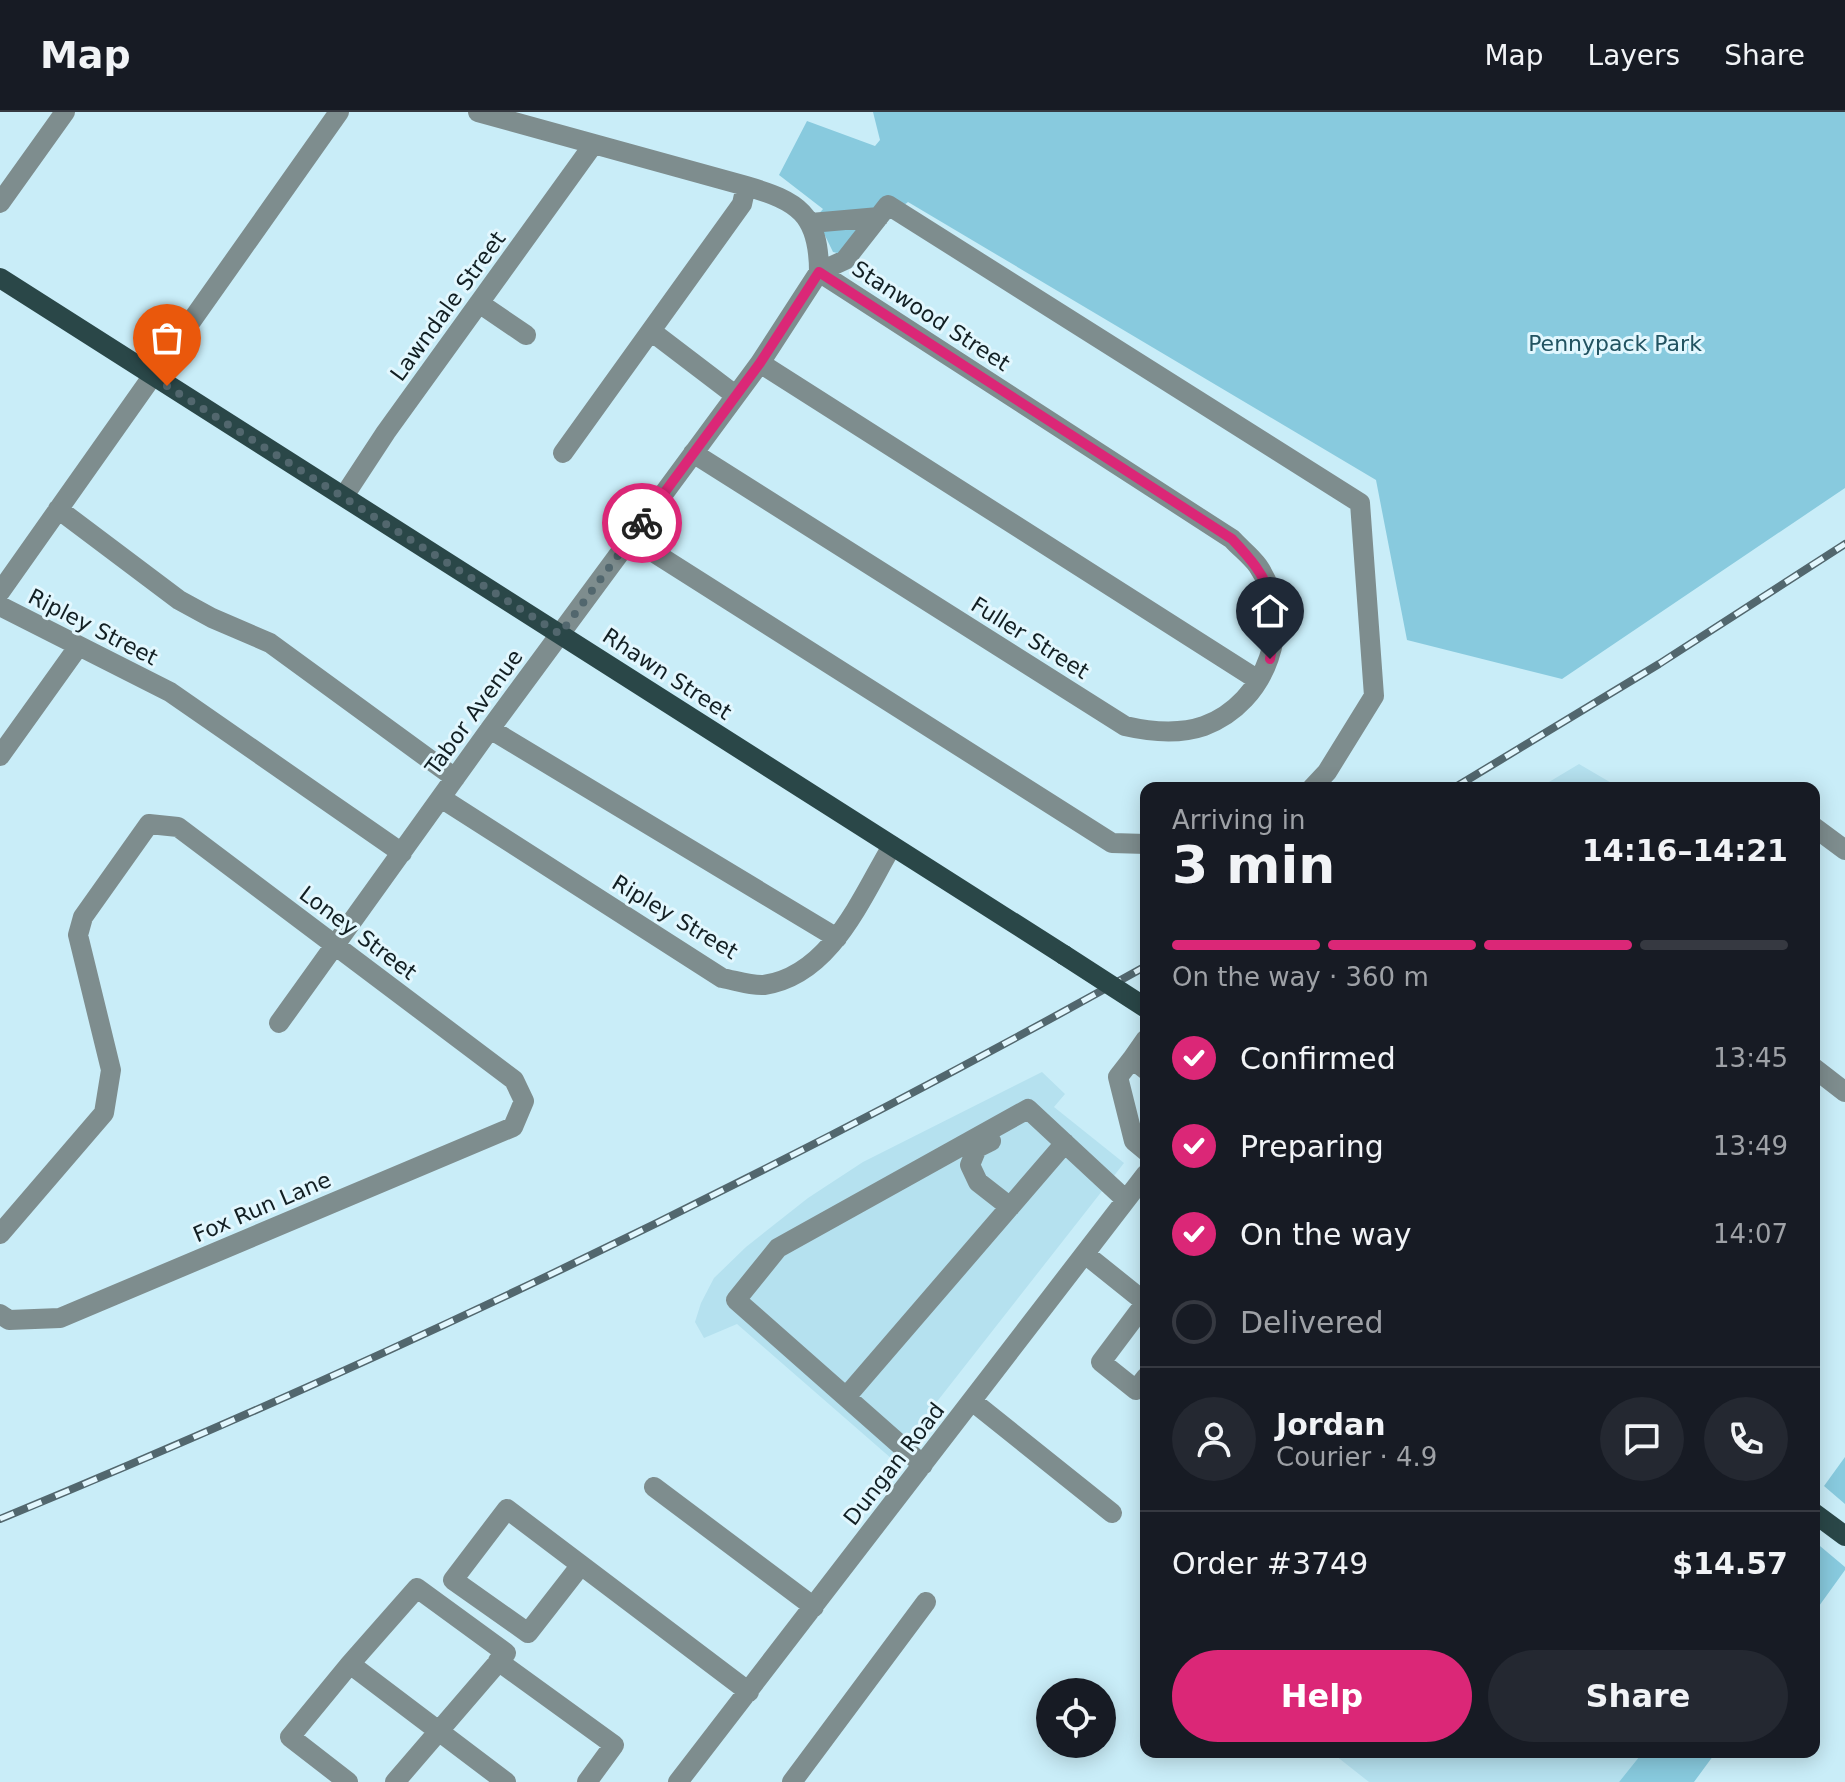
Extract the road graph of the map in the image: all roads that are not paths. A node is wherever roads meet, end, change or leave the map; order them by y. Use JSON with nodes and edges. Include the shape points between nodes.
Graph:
{"nodes":[{"id":1,"x":65,"y":112,"type":"edge"},
{"id":2,"x":339,"y":112,"type":"edge"},
{"id":3,"x":478,"y":112,"type":"edge"},
{"id":4,"x":593,"y":145,"type":"junction"},
{"id":5,"x":746,"y":186,"type":"junction"},
{"id":6,"x":0,"y":203,"type":"edge"},
{"id":7,"x":883,"y":211,"type":"junction"},
{"id":8,"x":811,"y":223,"type":"junction"},
{"id":9,"x":819,"y":272,"type":"junction"},
{"id":10,"x":0,"y":278,"type":"edge"},
{"id":11,"x":479,"y":303,"type":"junction"},
{"id":12,"x":651,"y":331,"type":"junction"},
{"id":13,"x":526,"y":335,"type":"dead end"},
{"id":14,"x":760,"y":363,"type":"junction"},
{"id":15,"x":151,"y":376,"type":"junction"},
{"id":16,"x":735,"y":395,"type":"junction"},
{"id":17,"x":563,"y":453,"type":"dead end"},
{"id":18,"x":693,"y":453,"type":"junction"},
{"id":19,"x":344,"y":496,"type":"junction"},
{"id":20,"x":58,"y":509,"type":"junction"},
{"id":21,"x":631,"y":538,"type":"junction"},
{"id":22,"x":1264,"y":581,"type":"joint"},
{"id":23,"x":0,"y":592,"type":"edge"},
{"id":24,"x":0,"y":606,"type":"edge"},
{"id":25,"x":560,"y":634,"type":"junction"},
{"id":26,"x":78,"y":647,"type":"junction"},
{"id":27,"x":1258,"y":680,"type":"junction"},
{"id":28,"x":490,"y":729,"type":"junction"},
{"id":29,"x":0,"y":756,"type":"edge"},
{"id":30,"x":455,"y":778,"type":"junction"},
{"id":31,"x":1318,"y":782,"type":"edge"},
{"id":32,"x":441,"y":798,"type":"junction"},
{"id":33,"x":1820,"y":831,"type":"edge"},
{"id":34,"x":1140,"y":844,"type":"edge"},
{"id":35,"x":892,"y":846,"type":"junction"},
{"id":36,"x":1845,"y":850,"type":"edge"},
{"id":37,"x":402,"y":853,"type":"junction"},
{"id":38,"x":837,"y":938,"type":"junction"},
{"id":39,"x":336,"y":946,"type":"junction"},
{"id":40,"x":1140,"y":1004,"type":"edge"},
{"id":41,"x":279,"y":1023,"type":"dead end"},
{"id":42,"x":1139,"y":1064,"type":"edge"},
{"id":43,"x":1820,"y":1073,"type":"edge"},
{"id":44,"x":1845,"y":1092,"type":"edge"},
{"id":45,"x":524,"y":1101,"type":"joint"},
{"id":46,"x":1062,"y":1146,"type":"junction"},
{"id":47,"x":1140,"y":1146,"type":"edge"},
{"id":48,"x":1140,"y":1182,"type":"edge"},
{"id":49,"x":1126,"y":1200,"type":"junction"},
{"id":50,"x":1010,"y":1207,"type":"junction"},
{"id":51,"x":0,"y":1234,"type":"edge"},
{"id":52,"x":1085,"y":1254,"type":"junction"},
{"id":53,"x":1140,"y":1298,"type":"edge"},
{"id":54,"x":1140,"y":1311,"type":"edge"},
{"id":55,"x":0,"y":1314,"type":"edge"},
{"id":56,"x":1140,"y":1385,"type":"edge"},
{"id":57,"x":846,"y":1397,"type":"junction"},
{"id":58,"x":972,"y":1401,"type":"junction"},
{"id":59,"x":923,"y":1465,"type":"junction"},
{"id":60,"x":654,"y":1487,"type":"dead end"},
{"id":61,"x":1112,"y":1513,"type":"dead end"},
{"id":62,"x":1820,"y":1517,"type":"edge"},
{"id":63,"x":1845,"y":1536,"type":"edge"},
{"id":64,"x":581,"y":1565,"type":"junction"},
{"id":65,"x":926,"y":1602,"type":"dead end"},
{"id":66,"x":814,"y":1607,"type":"junction"},
{"id":67,"x":498,"y":1661,"type":"junction"},
{"id":68,"x":350,"y":1664,"type":"junction"},
{"id":69,"x":749,"y":1692,"type":"junction"},
{"id":70,"x":439,"y":1730,"type":"junction"},
{"id":71,"x":348,"y":1782,"type":"edge"},
{"id":72,"x":395,"y":1782,"type":"edge"},
{"id":73,"x":506,"y":1782,"type":"edge"},
{"id":74,"x":587,"y":1782,"type":"edge"},
{"id":75,"x":678,"y":1782,"type":"edge"},
{"id":76,"x":792,"y":1782,"type":"edge"}],
"edges":[{"from":1,"to":6,"type":"street"},
{"from":2,"to":15,"type":"street"},
{"from":3,"to":4,"type":"street"},
{"from":4,"to":5,"type":"street"},
{"from":4,"to":11,"type":"street","name":"Lawndale Street"},
{"from":5,"to":8,"type":"street","via":[[789,201]]},
{"from":5,"to":12,"type":"street","via":[[742,204]]},
{"from":7,"to":8,"type":"street"},
{"from":7,"to":9,"type":"street","via":[[845,260]]},
{"from":7,"to":31,"type":"street","via":[[1360,503],[1374,696]]},
{"from":8,"to":9,"type":"street","name":"Stanwood Street"},
{"from":9,"to":14,"type":"street","name":"Tabor Avenue"},
{"from":9,"to":22,"type":"street","name":"Stanwood Street","via":[[1232,539]]},
{"from":10,"to":15,"type":"main road","name":"Rhawn Street"},
{"from":11,"to":13,"type":"street"},
{"from":11,"to":19,"type":"street","name":"Lawndale Street"},
{"from":12,"to":16,"type":"street"},
{"from":12,"to":17,"type":"street"},
{"from":14,"to":16,"type":"street","name":"Tabor Avenue"},
{"from":14,"to":27,"type":"street"},
{"from":15,"to":19,"type":"main road","name":"Rhawn Street"},
{"from":15,"to":20,"type":"street"},
{"from":16,"to":18,"type":"street","name":"Tabor Avenue"},
{"from":18,"to":21,"type":"street","name":"Tabor Avenue"},
{"from":18,"to":27,"type":"street","name":"Fuller Street","via":[[1125,726],[1173,732],[1205,726],[1235,708]]},
{"from":19,"to":25,"type":"main road","name":"Rhawn Street"},
{"from":20,"to":23,"type":"street"},
{"from":20,"to":30,"type":"street","via":[[179,600],[270,643]]},
{"from":21,"to":25,"type":"street","name":"Tabor Avenue"},
{"from":21,"to":34,"type":"street","via":[[1112,843]]},
{"from":22,"to":27,"type":"street","name":"Fuller Street","via":[[1276,629],[1270,659]]},
{"from":24,"to":26,"type":"street","name":"Ripley Street"},
{"from":25,"to":28,"type":"street","name":"Tabor Avenue"},
{"from":25,"to":35,"type":"main road","name":"Rhawn Street"},
{"from":26,"to":29,"type":"street"},
{"from":26,"to":37,"type":"street","name":"Ripley Street","via":[[170,692]]},
{"from":28,"to":30,"type":"street","name":"Tabor Avenue"},
{"from":28,"to":38,"type":"street"},
{"from":30,"to":32,"type":"street","name":"Tabor Avenue"},
{"from":32,"to":37,"type":"street","name":"Tabor Avenue"},
{"from":32,"to":38,"type":"street","name":"Ripley Street","via":[[722,978],[761,985],[796,976]]},
{"from":33,"to":36,"type":"street"},
{"from":35,"to":38,"type":"street","name":"Ripley Street"},
{"from":35,"to":40,"type":"main road","name":"Rhawn Street","bridge":true},
{"from":37,"to":39,"type":"street","name":"Tabor Avenue"},
{"from":39,"to":41,"type":"street","name":"Tabor Avenue"},
{"from":39,"to":45,"type":"street","name":"Loney Street","via":[[514,1080]]},
{"from":39,"to":51,"type":"street","name":"Loney Street","via":[[178,827],[149,824],[83,917],[78,935],[111,1070],[104,1113]]},
{"from":42,"to":47,"type":"street","via":[[1118,1077],[1134,1141]]},
{"from":43,"to":44,"type":"street"},
{"from":45,"to":55,"type":"street","name":"Fox Run Lane","via":[[513,1127],[60,1318],[9,1320]]},
{"from":46,"to":49,"type":"street"},
{"from":46,"to":50,"type":"street"},
{"from":46,"to":50,"type":"street","via":[[1033,1122],[977,1148],[970,1165],[978,1182]]},
{"from":46,"to":57,"type":"street","via":[[1028,1109],[778,1248],[736,1300]]},
{"from":48,"to":49,"type":"street","name":"Dungan Road"},
{"from":49,"to":52,"type":"street","name":"Dungan Road"},
{"from":50,"to":57,"type":"street"},
{"from":52,"to":53,"type":"street"},
{"from":52,"to":58,"type":"street","name":"Dungan Road"},
{"from":54,"to":56,"type":"street","via":[[1101,1362],[1136,1390]]},
{"from":57,"to":59,"type":"street"},
{"from":58,"to":59,"type":"street","name":"Dungan Road"},
{"from":58,"to":61,"type":"street"},
{"from":59,"to":66,"type":"street","name":"Dungan Road"},
{"from":60,"to":66,"type":"street"},
{"from":62,"to":63,"type":"main road"},
{"from":64,"to":64,"type":"street","via":[[528,1633],[453,1580],[507,1509]]},
{"from":64,"to":69,"type":"street"},
{"from":65,"to":76,"type":"street"},
{"from":66,"to":69,"type":"street","name":"Dungan Road"},
{"from":67,"to":68,"type":"street","via":[[506,1653],[417,1588]]},
{"from":67,"to":70,"type":"street"},
{"from":67,"to":74,"type":"street","via":[[614,1745]]},
{"from":68,"to":70,"type":"street"},
{"from":68,"to":71,"type":"street","via":[[290,1737]]},
{"from":69,"to":75,"type":"street","name":"Dungan Road"},
{"from":70,"to":72,"type":"street"},
{"from":70,"to":73,"type":"street"}]}
